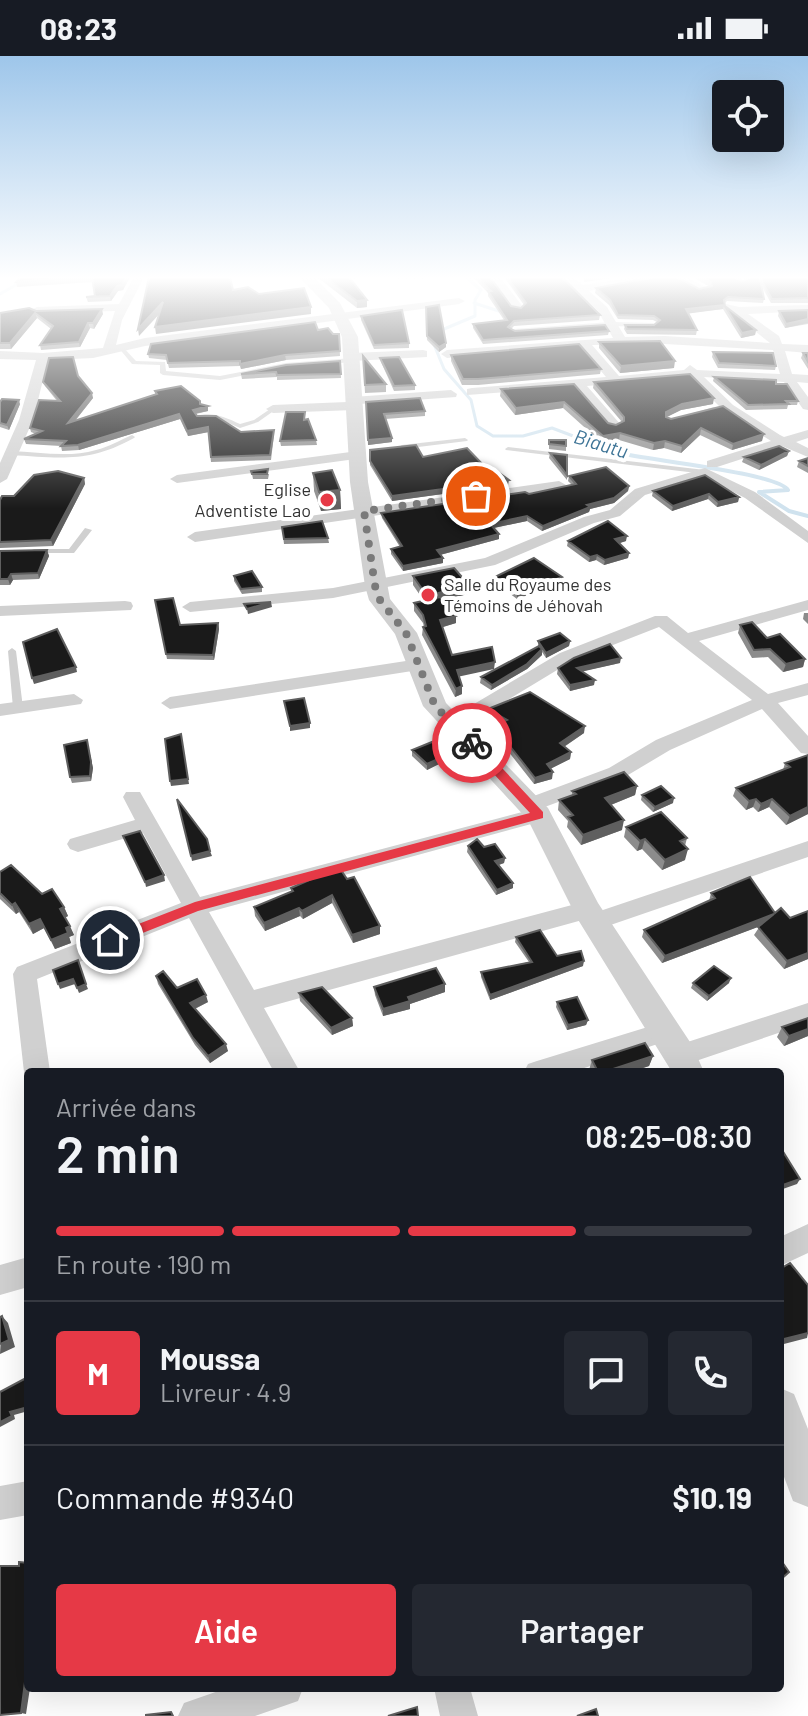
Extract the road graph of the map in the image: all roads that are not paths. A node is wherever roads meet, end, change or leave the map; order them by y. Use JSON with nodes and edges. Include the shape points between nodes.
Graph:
{"nodes":[{"id":1,"x":63,"y":354,"type":"edge"},
{"id":2,"x":123,"y":354,"type":"edge"},
{"id":3,"x":352,"y":354,"type":"edge"},
{"id":4,"x":416,"y":354,"type":"edge"},
{"id":5,"x":594,"y":354,"type":"edge"},
{"id":6,"x":677,"y":354,"type":"edge"},
{"id":7,"x":782,"y":354,"type":"edge"},
{"id":8,"x":0,"y":355,"type":"edge"},
{"id":9,"x":43,"y":357,"type":"junction"},
{"id":10,"x":352,"y":359,"type":"junction"},
{"id":11,"x":692,"y":373,"type":"junction"},
{"id":12,"x":787,"y":377,"type":"junction"},
{"id":13,"x":808,"y":379,"type":"edge"},
{"id":14,"x":616,"y":380,"type":"junction"},
{"id":15,"x":578,"y":383,"type":"junction"},
{"id":16,"x":472,"y":392,"type":"dead end"},
{"id":17,"x":451,"y":394,"type":"dead end"},
{"id":18,"x":354,"y":404,"type":"junction"},
{"id":19,"x":808,"y":406,"type":"edge"},
{"id":20,"x":726,"y":407,"type":"junction"},
{"id":21,"x":273,"y":409,"type":"joint"},
{"id":22,"x":199,"y":416,"type":"edge"},
{"id":23,"x":669,"y":421,"type":"edge"},
{"id":24,"x":614,"y":425,"type":"edge"},
{"id":25,"x":808,"y":434,"type":"edge"},
{"id":26,"x":132,"y":437,"type":"edge"},
{"id":27,"x":465,"y":440,"type":"dead end"},
{"id":28,"x":779,"y":441,"type":"junction"},
{"id":29,"x":388,"y":448,"type":"edge"},
{"id":30,"x":508,"y":449,"type":"dead end"},
{"id":31,"x":363,"y":452,"type":"junction"},
{"id":32,"x":11,"y":453,"type":"junction"},
{"id":33,"x":808,"y":453,"type":"edge"},
{"id":34,"x":708,"y":468,"type":"junction"},
{"id":35,"x":0,"y":479,"type":"edge"},
{"id":36,"x":177,"y":479,"type":"dead end"},
{"id":37,"x":559,"y":485,"type":"edge"},
{"id":38,"x":364,"y":511,"type":"junction"},
{"id":39,"x":88,"y":530,"type":"dead end"},
{"id":40,"x":195,"y":537,"type":"dead end"},
{"id":41,"x":808,"y":538,"type":"edge"},
{"id":42,"x":28,"y":551,"type":"edge"},
{"id":43,"x":375,"y":586,"type":"junction"},
{"id":44,"x":808,"y":605,"type":"edge"},
{"id":45,"x":125,"y":606,"type":"dead end"},
{"id":46,"x":190,"y":607,"type":"dead end"},
{"id":47,"x":0,"y":611,"type":"edge"},
{"id":48,"x":685,"y":639,"type":"junction"},
{"id":49,"x":12,"y":651,"type":"dead end"},
{"id":50,"x":419,"y":665,"type":"junction"},
{"id":51,"x":808,"y":689,"type":"edge"},
{"id":52,"x":74,"y":700,"type":"dead end"},
{"id":53,"x":765,"y":701,"type":"junction"},
{"id":54,"x":170,"y":703,"type":"dead end"},
{"id":55,"x":9,"y":709,"type":"edge"},
{"id":56,"x":454,"y":724,"type":"junction"},
{"id":57,"x":808,"y":748,"type":"edge"},
{"id":58,"x":133,"y":797,"type":"dead end"},
{"id":59,"x":534,"y":810,"type":"junction"},
{"id":60,"x":148,"y":824,"type":"junction"},
{"id":61,"x":78,"y":844,"type":"dead end"},
{"id":62,"x":808,"y":849,"type":"edge"},
{"id":63,"x":195,"y":907,"type":"junction"},
{"id":64,"x":592,"y":915,"type":"junction"},
{"id":65,"x":248,"y":1002,"type":"junction"},
{"id":66,"x":808,"y":1013,"type":"edge"},
{"id":67,"x":664,"y":1032,"type":"junction"},
{"id":68,"x":684,"y":1063,"type":"edge"},
{"id":69,"x":37,"y":1068,"type":"edge"},
{"id":70,"x":285,"y":1068,"type":"edge"},
{"id":71,"x":550,"y":1068,"type":"edge"},
{"id":72,"x":808,"y":1238,"type":"edge"},
{"id":73,"x":784,"y":1250,"type":"edge"},
{"id":74,"x":24,"y":1273,"type":"edge"},
{"id":75,"x":0,"y":1280,"type":"edge"},
{"id":76,"x":784,"y":1419,"type":"edge"},
{"id":77,"x":808,"y":1486,"type":"edge"},
{"id":78,"x":24,"y":1499,"type":"edge"},
{"id":79,"x":0,"y":1503,"type":"edge"},
{"id":80,"x":272,"y":1692,"type":"edge"},
{"id":81,"x":453,"y":1692,"type":"edge"},
{"id":82,"x":197,"y":1716,"type":"edge"},
{"id":83,"x":459,"y":1716,"type":"edge"}],
"edges":[{"from":1,"to":9,"type":"street"},
{"from":2,"to":10,"type":"lane","via":[[134,363],[163,363],[163,373],[220,378]]},
{"from":3,"to":10,"type":"street"},
{"from":4,"to":10,"type":"street"},
{"from":5,"to":14,"type":"street"},
{"from":6,"to":11,"type":"street"},
{"from":7,"to":12,"type":"street"},
{"from":8,"to":9,"type":"street"},
{"from":9,"to":32,"type":"street"},
{"from":10,"to":18,"type":"street"},
{"from":11,"to":12,"type":"street"},
{"from":11,"to":14,"type":"street"},
{"from":11,"to":20,"type":"street"},
{"from":12,"to":13,"type":"street"},
{"from":12,"to":19,"type":"street"},
{"from":14,"to":15,"type":"street"},
{"from":15,"to":16,"type":"street"},
{"from":15,"to":24,"type":"street"},
{"from":17,"to":18,"type":"street"},
{"from":18,"to":21,"type":"street"},
{"from":18,"to":31,"type":"street"},
{"from":20,"to":23,"type":"lane"},
{"from":20,"to":28,"type":"street"},
{"from":21,"to":22,"type":"lane","via":[[240,426],[218,416]]},
{"from":25,"to":28,"type":"street"},
{"from":26,"to":32,"type":"lane","via":[[107,452],[87,456]]},
{"from":27,"to":29,"type":"lane"},
{"from":28,"to":33,"type":"street"},
{"from":28,"to":34,"type":"street"},
{"from":30,"to":34,"type":"lane"},
{"from":31,"to":36,"type":"street"},
{"from":31,"to":38,"type":"street","via":[[359,482]]},
{"from":32,"to":35,"type":"street"},
{"from":34,"to":41,"type":"street"},
{"from":34,"to":43,"type":"street","via":[[640,492],[615,513],[489,562]]},
{"from":37,"to":38,"type":"street"},
{"from":38,"to":40,"type":"street"},
{"from":38,"to":43,"type":"street"},
{"from":39,"to":42,"type":"lane","via":[[71,551]]},
{"from":43,"to":46,"type":"street"},
{"from":43,"to":50,"type":"street","via":[[406,633]]},
{"from":44,"to":48,"type":"street"},
{"from":45,"to":47,"type":"street"},
{"from":48,"to":53,"type":"street"},
{"from":48,"to":56,"type":"street","via":[[661,620],[566,657]]},
{"from":49,"to":55,"type":"lane"},
{"from":50,"to":54,"type":"street"},
{"from":50,"to":56,"type":"street","via":[[435,706]]},
{"from":51,"to":53,"type":"street"},
{"from":52,"to":55,"type":"street"},
{"from":53,"to":57,"type":"street"},
{"from":53,"to":59,"type":"street"},
{"from":56,"to":59,"type":"street"},
{"from":58,"to":60,"type":"street"},
{"from":59,"to":63,"type":"street"},
{"from":59,"to":64,"type":"street"},
{"from":60,"to":61,"type":"street"},
{"from":60,"to":63,"type":"street"},
{"from":62,"to":64,"type":"street"},
{"from":63,"to":65,"type":"street"},
{"from":63,"to":69,"type":"street","via":[[25,974]]},
{"from":64,"to":65,"type":"street"},
{"from":64,"to":67,"type":"street"},
{"from":65,"to":70,"type":"street"},
{"from":66,"to":68,"type":"street"},
{"from":67,"to":68,"type":"street"},
{"from":67,"to":71,"type":"street"},
{"from":72,"to":73,"type":"street"},
{"from":74,"to":75,"type":"street"},
{"from":76,"to":77,"type":"street"},
{"from":78,"to":79,"type":"street"},
{"from":80,"to":82,"type":"street"},
{"from":81,"to":83,"type":"street"}]}
